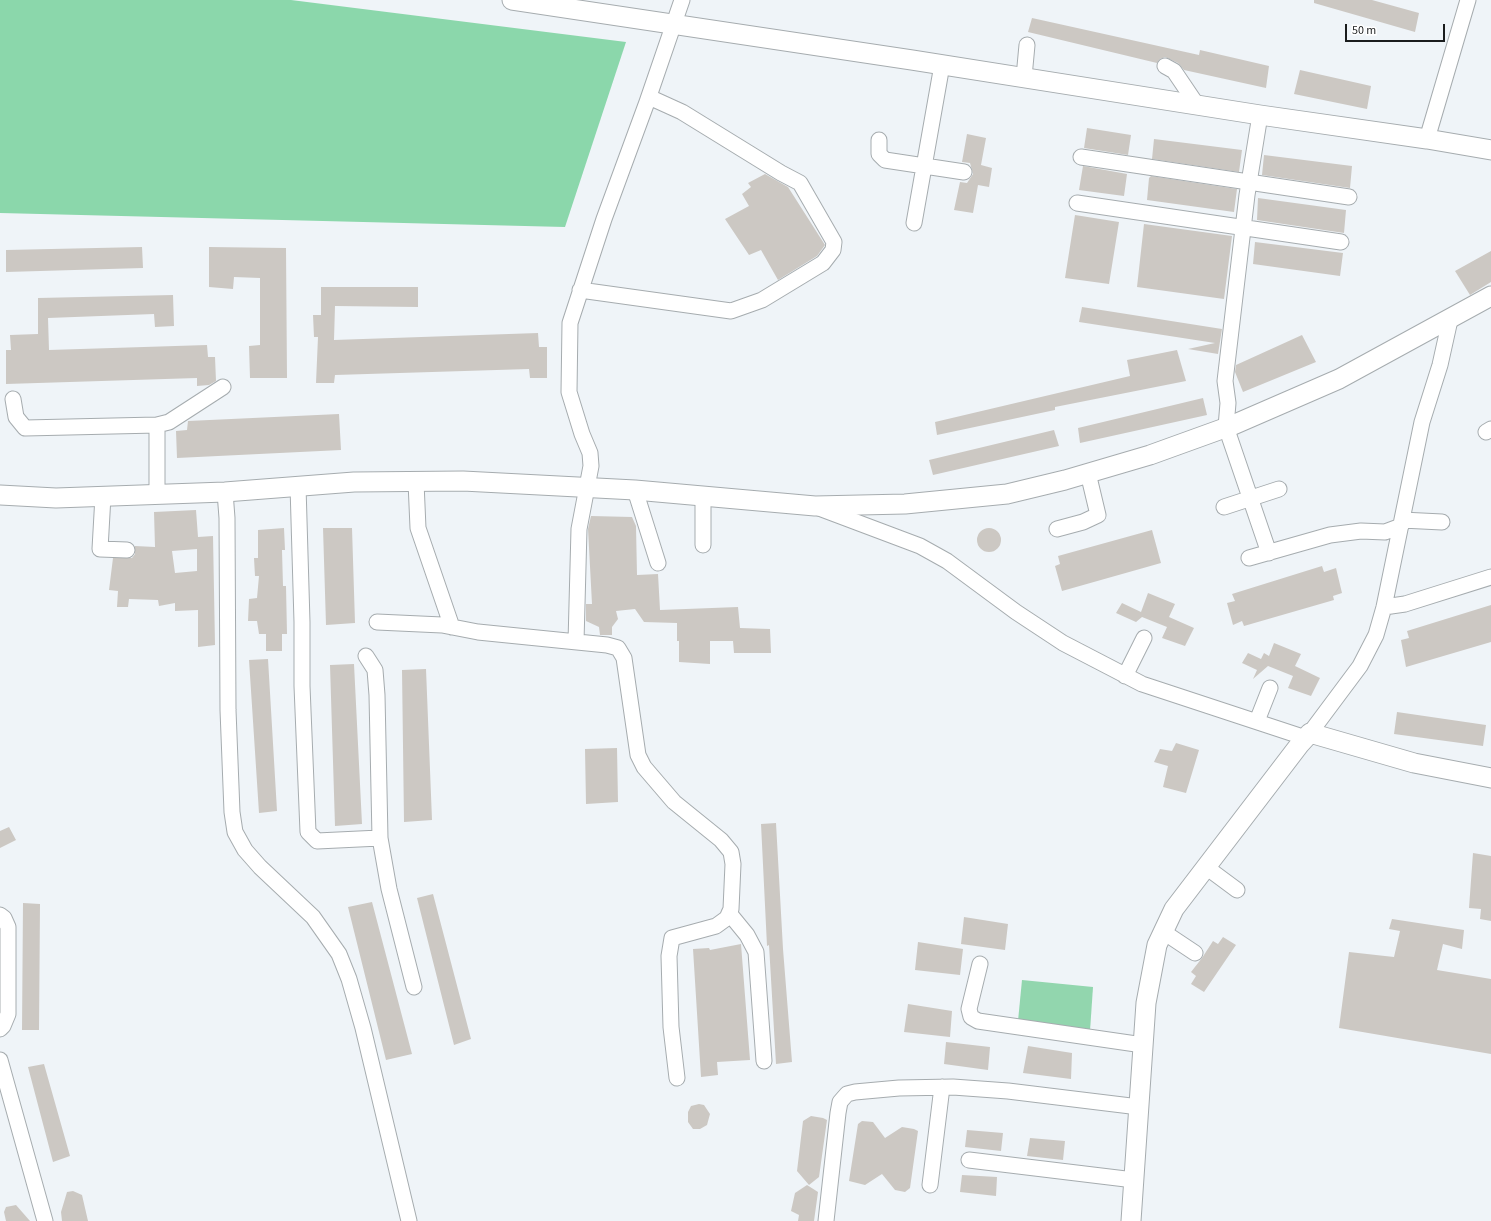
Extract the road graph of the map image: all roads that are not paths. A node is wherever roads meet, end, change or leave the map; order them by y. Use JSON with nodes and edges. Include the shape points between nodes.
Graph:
{"nodes":[{"id":1,"x":512,"y":0,"type":"edge"},
{"id":2,"x":682,"y":0,"type":"edge"},
{"id":3,"x":1468,"y":0,"type":"edge"},
{"id":4,"x":674,"y":25,"type":"junction"},
{"id":5,"x":1027,"y":45,"type":"dead end"},
{"id":6,"x":942,"y":65,"type":"junction"},
{"id":7,"x":1165,"y":66,"type":"dead end"},
{"id":8,"x":1024,"y":77,"type":"junction"},
{"id":9,"x":649,"y":97,"type":"junction"},
{"id":10,"x":1196,"y":105,"type":"junction"},
{"id":11,"x":1260,"y":115,"type":"junction"},
{"id":12,"x":1427,"y":139,"type":"junction"},
{"id":13,"x":879,"y":140,"type":"dead end"},
{"id":14,"x":1491,"y":150,"type":"edge"},
{"id":15,"x":1081,"y":157,"type":"dead end"},
{"id":16,"x":924,"y":166,"type":"junction"},
{"id":17,"x":964,"y":172,"type":"dead end"},
{"id":18,"x":1250,"y":183,"type":"junction"},
{"id":19,"x":1349,"y":197,"type":"dead end"},
{"id":20,"x":1077,"y":204,"type":"dead end"},
{"id":21,"x":914,"y":223,"type":"dead end"},
{"id":22,"x":1244,"y":228,"type":"junction"},
{"id":23,"x":1341,"y":242,"type":"dead end"},
{"id":24,"x":580,"y":290,"type":"junction"},
{"id":25,"x":1491,"y":296,"type":"edge"},
{"id":26,"x":1450,"y":320,"type":"junction"},
{"id":27,"x":223,"y":387,"type":"dead end"},
{"id":28,"x":13,"y":399,"type":"dead end"},
{"id":29,"x":157,"y":425,"type":"junction"},
{"id":30,"x":1226,"y":428,"type":"junction"},
{"id":31,"x":1088,"y":473,"type":"junction"},
{"id":32,"x":416,"y":482,"type":"junction"},
{"id":33,"x":298,"y":486,"type":"junction"},
{"id":34,"x":588,"y":487,"type":"junction"},
{"id":35,"x":1279,"y":489,"type":"dead end"},
{"id":36,"x":636,"y":490,"type":"junction"},
{"id":37,"x":225,"y":492,"type":"junction"},
{"id":38,"x":157,"y":493,"type":"junction"},
{"id":39,"x":0,"y":494,"type":"edge"},
{"id":40,"x":103,"y":496,"type":"junction"},
{"id":41,"x":703,"y":497,"type":"junction"},
{"id":42,"x":1250,"y":498,"type":"junction"},
{"id":43,"x":815,"y":506,"type":"junction"},
{"id":44,"x":1224,"y":507,"type":"dead end"},
{"id":45,"x":1442,"y":522,"type":"dead end"},
{"id":46,"x":1402,"y":523,"type":"junction"},
{"id":47,"x":1057,"y":529,"type":"dead end"},
{"id":48,"x":703,"y":545,"type":"dead end"},
{"id":49,"x":127,"y":550,"type":"dead end"},
{"id":50,"x":1269,"y":553,"type":"junction"},
{"id":51,"x":1249,"y":558,"type":"dead end"},
{"id":52,"x":658,"y":563,"type":"dead end"},
{"id":53,"x":1491,"y":577,"type":"edge"},
{"id":54,"x":1384,"y":607,"type":"junction"},
{"id":55,"x":377,"y":622,"type":"dead end"},
{"id":56,"x":452,"y":627,"type":"junction"},
{"id":57,"x":1144,"y":638,"type":"dead end"},
{"id":58,"x":576,"y":642,"type":"junction"},
{"id":59,"x":366,"y":656,"type":"dead end"},
{"id":60,"x":1125,"y":676,"type":"junction"},
{"id":61,"x":1270,"y":688,"type":"dead end"},
{"id":62,"x":1257,"y":721,"type":"junction"},
{"id":63,"x":1308,"y":735,"type":"junction"},
{"id":64,"x":1491,"y":778,"type":"edge"},
{"id":65,"x":380,"y":838,"type":"junction"},
{"id":66,"x":1206,"y":867,"type":"junction"},
{"id":67,"x":1238,"y":890,"type":"dead end"},
{"id":68,"x":729,"y":913,"type":"junction"},
{"id":69,"x":0,"y":915,"type":"edge"},
{"id":70,"x":1162,"y":931,"type":"junction"},
{"id":71,"x":1195,"y":953,"type":"dead end"},
{"id":72,"x":980,"y":964,"type":"dead end"},
{"id":73,"x":414,"y":987,"type":"dead end"},
{"id":74,"x":0,"y":1029,"type":"edge"},
{"id":75,"x":1143,"y":1045,"type":"junction"},
{"id":76,"x":0,"y":1060,"type":"edge"},
{"id":77,"x":764,"y":1061,"type":"dead end"},
{"id":78,"x":677,"y":1078,"type":"dead end"},
{"id":79,"x":942,"y":1087,"type":"junction"},
{"id":80,"x":1139,"y":1107,"type":"junction"},
{"id":81,"x":969,"y":1160,"type":"dead end"},
{"id":82,"x":1134,"y":1180,"type":"junction"},
{"id":83,"x":930,"y":1185,"type":"dead end"},
{"id":84,"x":45,"y":1221,"type":"edge"},
{"id":85,"x":409,"y":1221,"type":"edge"},
{"id":86,"x":826,"y":1221,"type":"edge"},
{"id":87,"x":1131,"y":1221,"type":"edge"}],
"edges":[{"from":1,"to":4,"type":"street"},
{"from":2,"to":4,"type":"street"},
{"from":3,"to":12,"type":"street"},
{"from":4,"to":6,"type":"street"},
{"from":4,"to":9,"type":"street"},
{"from":5,"to":8,"type":"street"},
{"from":6,"to":8,"type":"street"},
{"from":6,"to":16,"type":"street"},
{"from":7,"to":10,"type":"street","via":[[1174,71]]},
{"from":8,"to":10,"type":"street"},
{"from":9,"to":24,"type":"street"},
{"from":9,"to":24,"type":"street","via":[[682,112],[800,183],[834,242],[834,250],[823,263],[762,300],[731,311]]},
{"from":10,"to":11,"type":"street"},
{"from":11,"to":12,"type":"street"},
{"from":11,"to":18,"type":"street"},
{"from":12,"to":14,"type":"street"},
{"from":13,"to":16,"type":"street","via":[[879,154],[885,160]]},
{"from":15,"to":18,"type":"street"},
{"from":16,"to":17,"type":"street"},
{"from":16,"to":21,"type":"street"},
{"from":18,"to":19,"type":"street"},
{"from":18,"to":22,"type":"street"},
{"from":20,"to":22,"type":"street"},
{"from":22,"to":23,"type":"street"},
{"from":22,"to":30,"type":"street","via":[[1225,381],[1228,403]]},
{"from":24,"to":34,"type":"street","via":[[570,323],[569,392],[590,453]]},
{"from":25,"to":26,"type":"street"},
{"from":26,"to":30,"type":"street","via":[[1339,379]]},
{"from":26,"to":46,"type":"street","via":[[1440,366],[1422,422]]},
{"from":27,"to":29,"type":"street","via":[[169,422]]},
{"from":28,"to":29,"type":"street","via":[[16,417],[25,428]]},
{"from":29,"to":38,"type":"street"},
{"from":30,"to":31,"type":"street","via":[[1150,455]]},
{"from":30,"to":42,"type":"street"},
{"from":31,"to":43,"type":"street","via":[[1007,494],[905,504]]},
{"from":31,"to":47,"type":"street","via":[[1098,515]]},
{"from":32,"to":33,"type":"street","via":[[354,482]]},
{"from":32,"to":34,"type":"street","via":[[463,481]]},
{"from":32,"to":56,"type":"street","via":[[418,528]]},
{"from":33,"to":37,"type":"street"},
{"from":33,"to":65,"type":"street","via":[[308,832],[317,842]]},
{"from":34,"to":36,"type":"street"},
{"from":34,"to":58,"type":"street","via":[[579,529]]},
{"from":35,"to":42,"type":"street"},
{"from":36,"to":41,"type":"street"},
{"from":36,"to":52,"type":"street"},
{"from":37,"to":38,"type":"street"},
{"from":37,"to":85,"type":"street","via":[[228,710],[235,832],[245,850],[260,867],[313,917],[339,954],[363,1028]]},
{"from":38,"to":40,"type":"street"},
{"from":39,"to":40,"type":"street","via":[[56,498]]},
{"from":40,"to":49,"type":"street","via":[[100,549]]},
{"from":41,"to":43,"type":"street"},
{"from":41,"to":48,"type":"street"},
{"from":42,"to":44,"type":"street"},
{"from":42,"to":50,"type":"street"},
{"from":43,"to":60,"type":"street","via":[[920,546],[947,561],[1063,643]]},
{"from":45,"to":46,"type":"street"},
{"from":46,"to":50,"type":"street","via":[[1385,532],[1361,531],[1330,535]]},
{"from":46,"to":54,"type":"street"},
{"from":50,"to":51,"type":"street"},
{"from":53,"to":54,"type":"street","via":[[1405,604]]},
{"from":54,"to":63,"type":"street","via":[[1376,634],[1360,666]]},
{"from":55,"to":56,"type":"street"},
{"from":56,"to":58,"type":"street"},
{"from":57,"to":60,"type":"street"},
{"from":58,"to":68,"type":"street","via":[[618,648],[624,658],[638,755],[644,767],[674,802],[721,840],[731,852],[732,909]]},
{"from":59,"to":65,"type":"street","via":[[375,670],[378,695]]},
{"from":60,"to":62,"type":"street","via":[[1142,684]]},
{"from":61,"to":62,"type":"street"},
{"from":62,"to":63,"type":"street"},
{"from":63,"to":64,"type":"street","via":[[1421,764]]},
{"from":63,"to":66,"type":"street"},
{"from":65,"to":73,"type":"street","via":[[389,889]]},
{"from":66,"to":67,"type":"street"},
{"from":66,"to":70,"type":"street","via":[[1174,909]]},
{"from":68,"to":77,"type":"street","via":[[747,935],[756,952]]},
{"from":68,"to":78,"type":"street","via":[[727,918],[716,926],[672,938],[669,956],[671,1027]]},
{"from":69,"to":74,"type":"street","via":[[8,927],[8,1014]]},
{"from":70,"to":71,"type":"street"},
{"from":70,"to":75,"type":"street","via":[[1156,945],[1146,1003]]},
{"from":72,"to":75,"type":"street","via":[[970,1009],[970,1017],[978,1021]]},
{"from":75,"to":80,"type":"street"},
{"from":76,"to":84,"type":"street"},
{"from":79,"to":80,"type":"street","via":[[1008,1091]]},
{"from":79,"to":83,"type":"street"},
{"from":79,"to":86,"type":"street","via":[[847,1094],[840,1102]]},
{"from":80,"to":82,"type":"street"},
{"from":81,"to":82,"type":"street"},
{"from":82,"to":87,"type":"street"}]}
